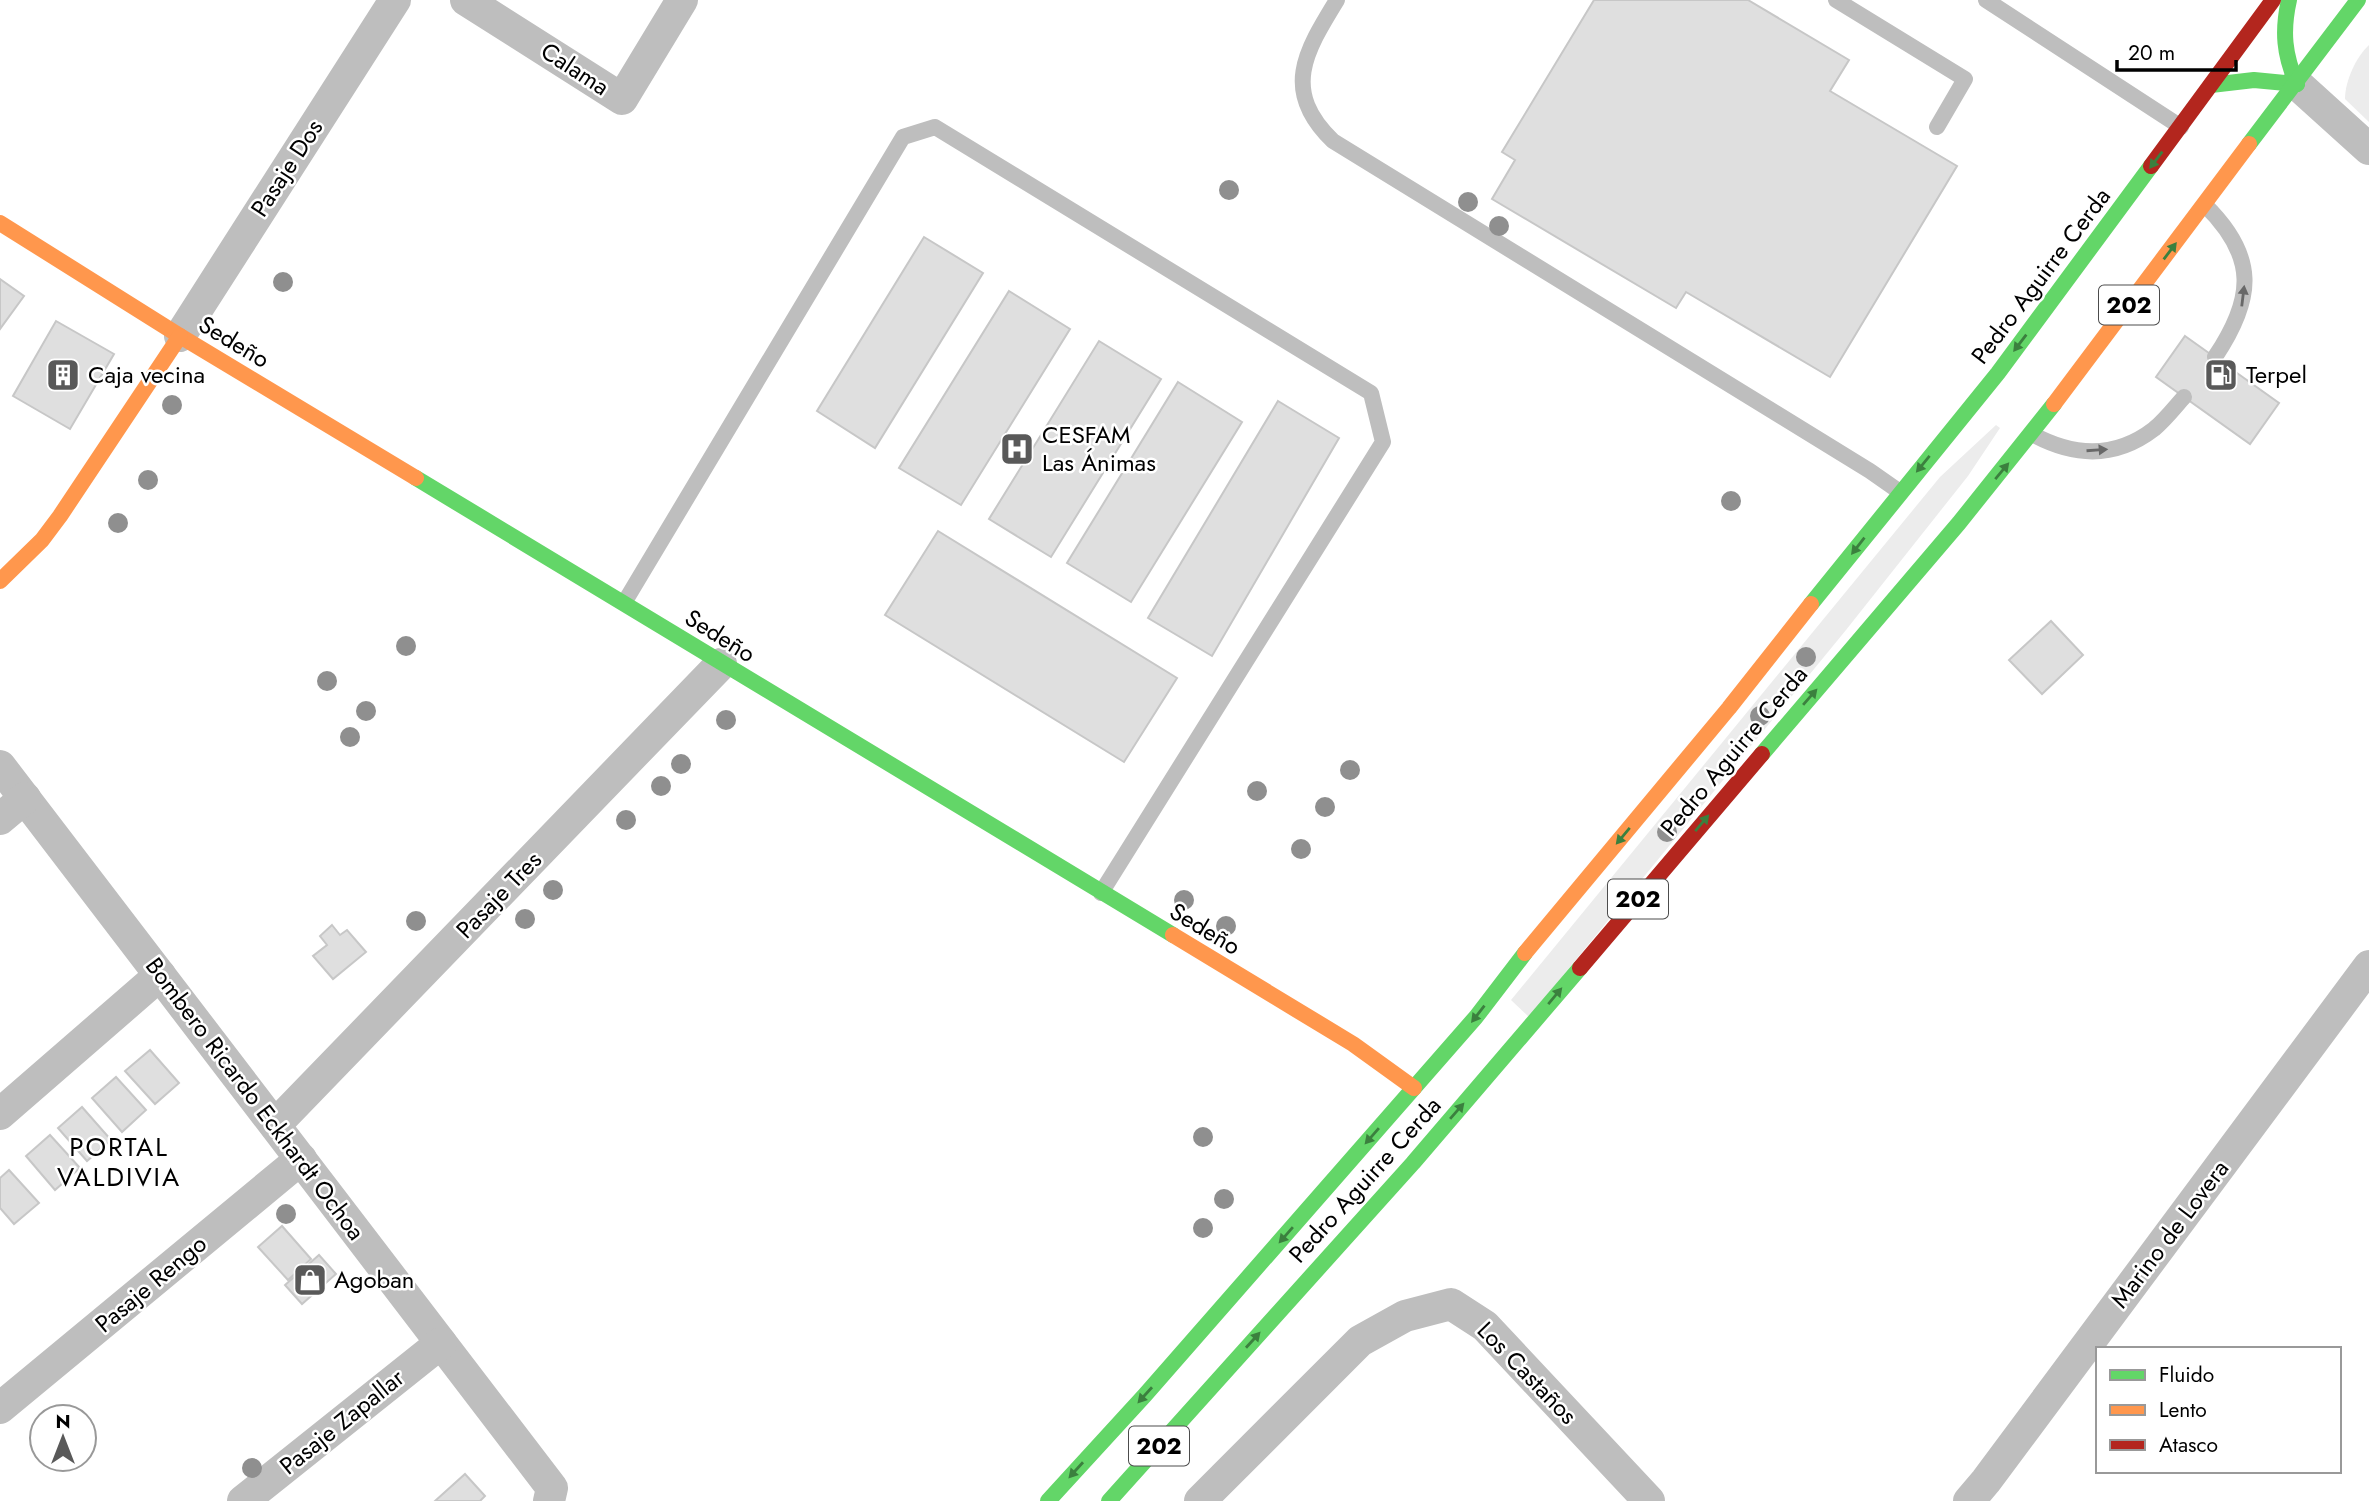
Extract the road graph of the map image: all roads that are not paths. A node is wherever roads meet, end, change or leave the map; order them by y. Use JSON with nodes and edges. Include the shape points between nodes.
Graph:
{"nodes":[{"id":1,"x":395,"y":0,"type":"edge"},
{"id":2,"x":466,"y":0,"type":"edge"},
{"id":3,"x":682,"y":0,"type":"edge"},
{"id":4,"x":1337,"y":0,"type":"edge"},
{"id":5,"x":1836,"y":0,"type":"edge"},
{"id":6,"x":1986,"y":0,"type":"edge"},
{"id":7,"x":2273,"y":0,"type":"edge"},
{"id":8,"x":2289,"y":0,"type":"edge"},
{"id":9,"x":2354,"y":5,"type":"edge"},
{"id":10,"x":2369,"y":12,"type":"edge"},
{"id":11,"x":2297,"y":84,"type":"junction"},
{"id":12,"x":2211,"y":85,"type":"junction"},
{"id":13,"x":1937,"y":127,"type":"dead end"},
{"id":14,"x":2181,"y":127,"type":"junction"},
{"id":15,"x":2369,"y":149,"type":"edge"},
{"id":16,"x":2205,"y":204,"type":"junction"},
{"id":17,"x":0,"y":223,"type":"edge"},
{"id":18,"x":180,"y":337,"type":"junction"},
{"id":19,"x":2215,"y":358,"type":"dead end"},
{"id":20,"x":2184,"y":397,"type":"dead end"},
{"id":21,"x":2032,"y":434,"type":"junction"},
{"id":22,"x":1900,"y":492,"type":"junction"},
{"id":23,"x":0,"y":581,"type":"edge"},
{"id":24,"x":624,"y":603,"type":"junction"},
{"id":25,"x":721,"y":664,"type":"junction"},
{"id":26,"x":0,"y":766,"type":"edge"},
{"id":27,"x":24,"y":798,"type":"junction"},
{"id":28,"x":0,"y":819,"type":"edge"},
{"id":29,"x":1101,"y":893,"type":"junction"},
{"id":30,"x":2369,"y":966,"type":"edge"},
{"id":31,"x":160,"y":975,"type":"junction"},
{"id":32,"x":1489,"y":1074,"type":"junction"},
{"id":33,"x":1455,"y":1087,"type":"dead end"},
{"id":34,"x":1414,"y":1088,"type":"junction"},
{"id":35,"x":1435,"y":1090,"type":"dead end"},
{"id":36,"x":1420,"y":1105,"type":"dead end"},
{"id":37,"x":0,"y":1114,"type":"edge"},
{"id":38,"x":275,"y":1125,"type":"junction"},
{"id":39,"x":1421,"y":1132,"type":"dead end"},
{"id":40,"x":301,"y":1159,"type":"junction"},
{"id":41,"x":1413,"y":1163,"type":"junction"},
{"id":42,"x":441,"y":1343,"type":"junction"},
{"id":43,"x":0,"y":1408,"type":"edge"},
{"id":44,"x":243,"y":1501,"type":"edge"},
{"id":45,"x":549,"y":1501,"type":"edge"},
{"id":46,"x":1048,"y":1501,"type":"edge"},
{"id":47,"x":1109,"y":1501,"type":"edge"},
{"id":48,"x":1200,"y":1501,"type":"edge"},
{"id":49,"x":1649,"y":1501,"type":"edge"},
{"id":50,"x":1969,"y":1501,"type":"edge"}],
"edges":[{"from":1,"to":18,"type":"street","name":"Pasaje Dos"},
{"from":2,"to":3,"type":"street","name":"Calama","via":[[622,99]]},
{"from":4,"to":22,"type":"lane","via":[[1313,39],[1302,76],[1309,112],[1333,141]]},
{"from":5,"to":13,"type":"lane","via":[[1965,79]]},
{"from":6,"to":14,"type":"lane"},
{"from":7,"to":12,"type":"main road","name":"Pedro Aguirre Cerda","number":"202"},
{"from":8,"to":11,"type":"main road","via":[[2284,50]]},
{"from":9,"to":10,"type":"lane"},
{"from":9,"to":11,"type":"main road","name":"Pedro Aguirre Cerda","number":"202"},
{"from":11,"to":12,"type":"main road","via":[[2256,79]]},
{"from":11,"to":15,"type":"street"},
{"from":11,"to":16,"type":"main road","name":"Pedro Aguirre Cerda","number":"202"},
{"from":12,"to":14,"type":"main road","name":"Pedro Aguirre Cerda","number":"202"},
{"from":14,"to":22,"type":"main road","name":"Pedro Aguirre Cerda","number":"202","one_way":true,"via":[[1998,373]]},
{"from":19,"to":16,"type":"lane","one_way":true,"via":[[2234,328],[2245,285],[2235,240]]},
{"from":21,"to":16,"type":"main road","name":"Pedro Aguirre Cerda","number":"202","one_way":true},
{"from":17,"to":18,"type":"main road","name":"Sedeño"},
{"from":18,"to":23,"type":"main road","via":[[60,516]]},
{"from":18,"to":24,"type":"main road","name":"Sedeño"},
{"from":21,"to":20,"type":"lane","one_way":true,"via":[[2073,451],[2117,448],[2156,427]]},
{"from":32,"to":21,"type":"main road","name":"Pedro Aguirre Cerda","number":"202","one_way":true},
{"from":22,"to":34,"type":"main road","name":"Pedro Aguirre Cerda","number":"202","one_way":true,"via":[[1729,708]]},
{"from":24,"to":25,"type":"main road","name":"Sedeño"},
{"from":24,"to":29,"type":"lane","via":[[903,137],[935,127],[1371,393],[1383,442]]},
{"from":25,"to":29,"type":"main road","name":"Sedeño"},
{"from":25,"to":38,"type":"street","name":"Pasaje Tres"},
{"from":26,"to":27,"type":"street","name":"Bombero Ricardo Eckhardt Ochoa"},
{"from":27,"to":28,"type":"street"},
{"from":27,"to":31,"type":"street","name":"Bombero Ricardo Eckhardt Ochoa"},
{"from":29,"to":34,"type":"main road","name":"Sedeño","via":[[1353,1044]]},
{"from":30,"to":50,"type":"street","name":"Marino de Lovera"},
{"from":31,"to":37,"type":"street"},
{"from":31,"to":38,"type":"street","name":"Bombero Ricardo Eckhardt Ochoa"},
{"from":32,"to":33,"type":"main road"},
{"from":41,"to":32,"type":"main road","name":"Pedro Aguirre Cerda","number":"202","one_way":true},
{"from":34,"to":35,"type":"main road"},
{"from":34,"to":36,"type":"main road"},
{"from":34,"to":46,"type":"main road","name":"Pedro Aguirre Cerda","number":"202","one_way":true},
{"from":38,"to":40,"type":"street","name":"Bombero Ricardo Eckhardt Ochoa"},
{"from":39,"to":41,"type":"main road"},
{"from":40,"to":42,"type":"street","name":"Bombero Ricardo Eckhardt Ochoa"},
{"from":40,"to":43,"type":"street","name":"Pasaje Rengo"},
{"from":47,"to":41,"type":"main road","name":"Pedro Aguirre Cerda","number":"202","one_way":true},
{"from":42,"to":44,"type":"street","name":"Pasaje Zapallar"},
{"from":42,"to":45,"type":"street","name":"Bombero Ricardo Eckhardt Ochoa","via":[[552,1488]]},
{"from":48,"to":49,"type":"street","name":"Los Castaños","via":[[1360,1341],[1405,1316],[1451,1304],[1485,1326]]}]}
